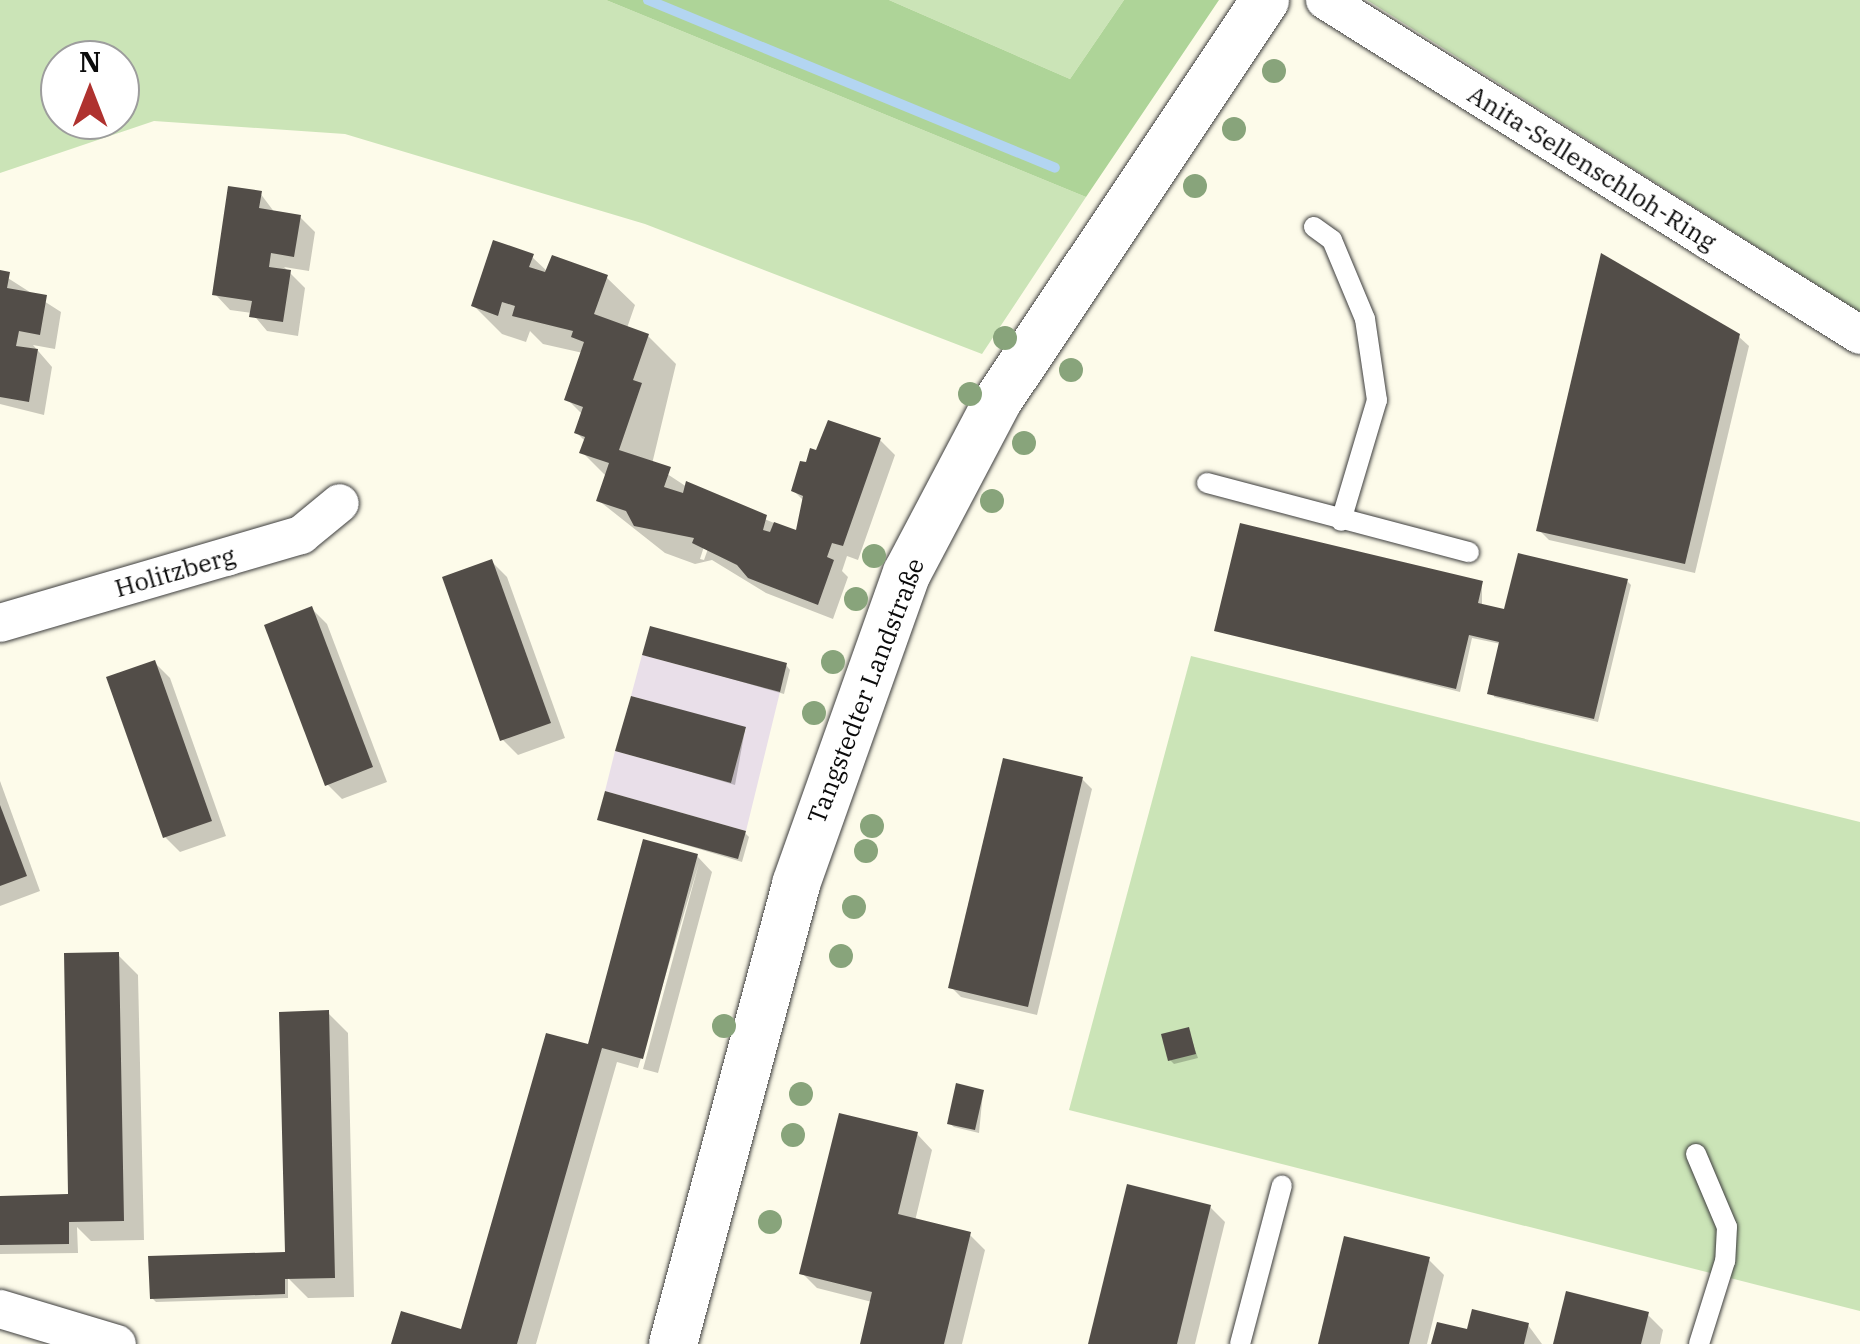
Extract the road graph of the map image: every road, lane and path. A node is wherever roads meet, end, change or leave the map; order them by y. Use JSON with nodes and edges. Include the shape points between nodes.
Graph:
{"nodes":[{"id":1,"x":1265,"y":0,"type":"edge"},
{"id":2,"x":1325,"y":0,"type":"edge"},
{"id":3,"x":1314,"y":226,"type":"dead end"},
{"id":4,"x":1860,"y":335,"type":"edge"},
{"id":5,"x":1206,"y":483,"type":"dead end"},
{"id":6,"x":340,"y":503,"type":"dead end"},
{"id":7,"x":1342,"y":520,"type":"junction"},
{"id":8,"x":1469,"y":552,"type":"dead end"},
{"id":9,"x":0,"y":623,"type":"edge"},
{"id":10,"x":1696,"y":1154,"type":"dead end"},
{"id":11,"x":1282,"y":1186,"type":"dead end"},
{"id":12,"x":0,"y":1309,"type":"edge"},
{"id":13,"x":118,"y":1344,"type":"edge"},
{"id":14,"x":673,"y":1344,"type":"edge"},
{"id":15,"x":1240,"y":1344,"type":"edge"},
{"id":16,"x":1700,"y":1344,"type":"edge"}],
"edges":[{"from":1,"to":14,"type":"street","name":"Tangstedter Landstraße","via":[[998,402],[907,573],[796,884]]},
{"from":2,"to":4,"type":"street","name":"Anita-Sellenschloh-Ring"},
{"from":3,"to":7,"type":"lane","via":[[1332,240],[1365,319],[1377,400]]},
{"from":5,"to":7,"type":"lane"},
{"from":6,"to":9,"type":"street","name":"Holitzberg","via":[[301,535]]},
{"from":7,"to":8,"type":"lane"},
{"from":10,"to":16,"type":"lane","via":[[1727,1227],[1725,1261]]},
{"from":11,"to":15,"type":"lane"},
{"from":12,"to":13,"type":"street"}]}
